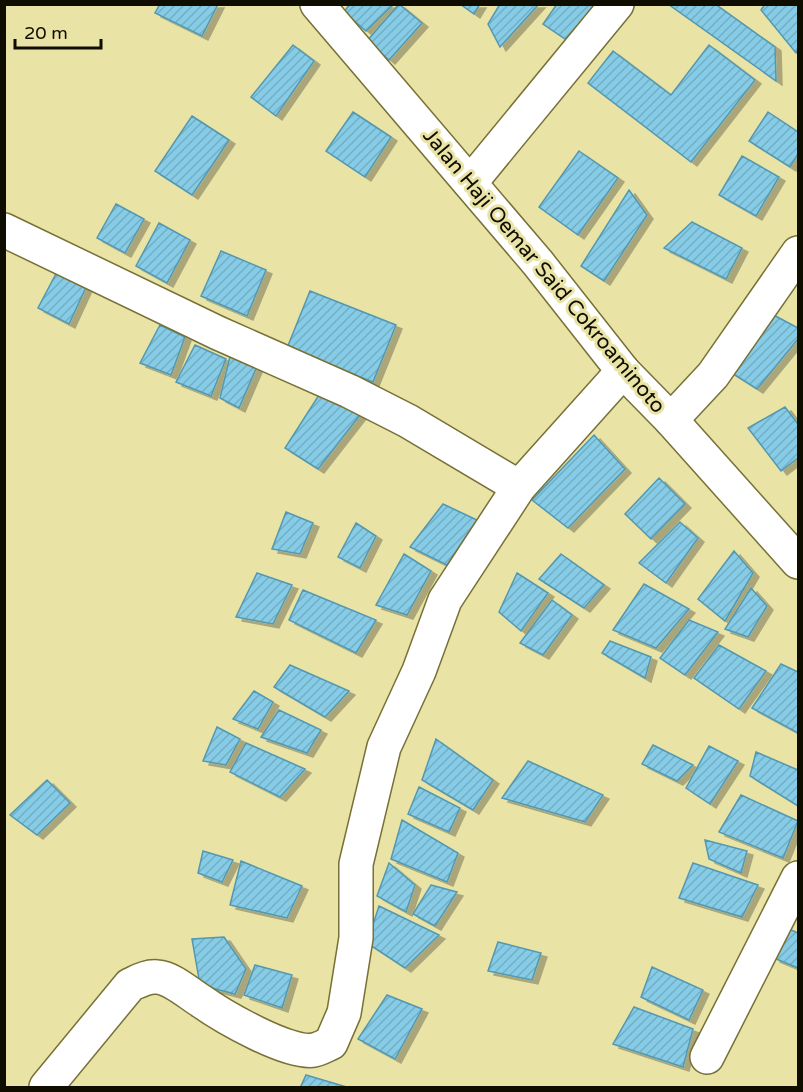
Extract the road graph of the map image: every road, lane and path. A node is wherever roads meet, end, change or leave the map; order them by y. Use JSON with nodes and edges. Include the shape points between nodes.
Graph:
{"nodes":[{"id":1,"x":317,"y":4,"type":"edge"},
{"id":2,"x":617,"y":4,"type":"edge"},
{"id":3,"x":470,"y":183,"type":"junction"},
{"id":4,"x":4,"y":230,"type":"edge"},
{"id":5,"x":798,"y":253,"type":"edge"},
{"id":6,"x":623,"y":371,"type":"junction"},
{"id":7,"x":671,"y":420,"type":"junction"},
{"id":8,"x":519,"y":487,"type":"junction"},
{"id":9,"x":798,"y":562,"type":"edge"},
{"id":10,"x":798,"y":878,"type":"edge"},
{"id":11,"x":707,"y":1057,"type":"dead end"},
{"id":12,"x":46,"y":1087,"type":"edge"}],
"edges":[{"from":1,"to":3,"type":"main road","name":"Jalan Haji Oemar Said Cokroaminoto"},
{"from":2,"to":3,"type":"main road"},
{"from":3,"to":6,"type":"main road","name":"Jalan Haji Oemar Said Cokroaminoto"},
{"from":4,"to":8,"type":"main road","via":[[349,391]]},
{"from":5,"to":7,"type":"main road","via":[[713,375]]},
{"from":6,"to":7,"type":"main road","name":"Jalan Haji Oemar Said Cokroaminoto"},
{"from":6,"to":8,"type":"main road"},
{"from":7,"to":9,"type":"main road","name":"Jalan Haji Oemar Said Cokroaminoto"},
{"from":8,"to":12,"type":"main road","via":[[445,600],[419,671],[384,747],[356,864],[356,938],[344,1013],[331,1043],[301,1050],[270,1040],[208,1007],[172,982],[158,976],[144,978],[130,985]]},
{"from":10,"to":11,"type":"main road"}]}
